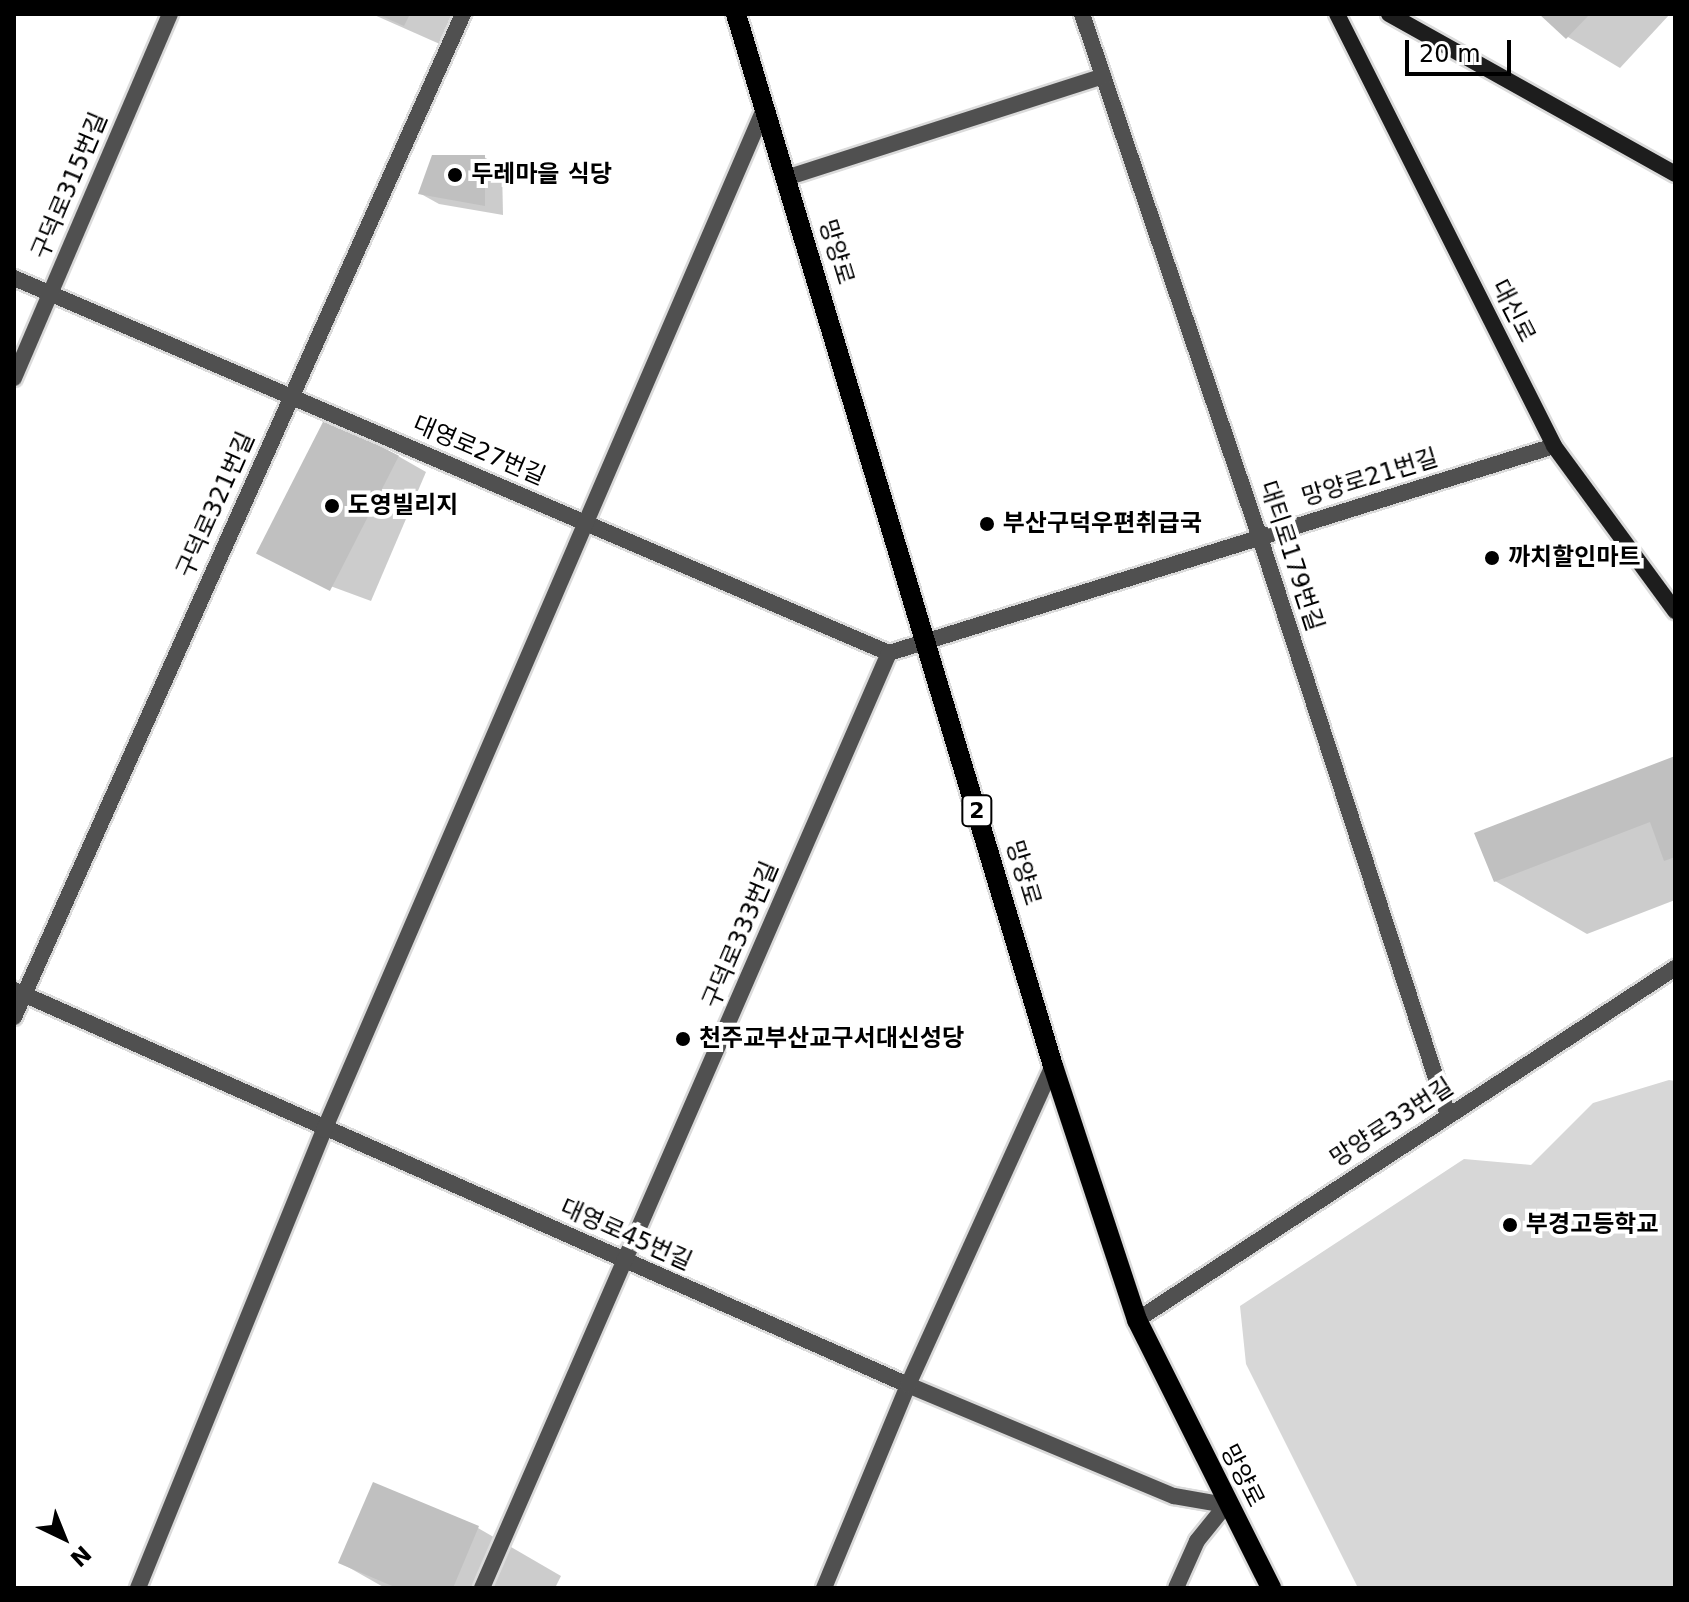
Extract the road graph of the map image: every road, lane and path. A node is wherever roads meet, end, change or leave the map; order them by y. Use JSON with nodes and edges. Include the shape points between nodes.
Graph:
{"nodes":[{"id":1,"x":170,"y":14,"type":"edge"},
{"id":2,"x":463,"y":14,"type":"edge"},
{"id":3,"x":736,"y":14,"type":"edge"},
{"id":4,"x":1082,"y":14,"type":"edge"},
{"id":5,"x":1337,"y":14,"type":"edge"},
{"id":6,"x":1389,"y":14,"type":"edge"},
{"id":7,"x":1103,"y":76,"type":"junction"},
{"id":8,"x":765,"y":107,"type":"junction"},
{"id":9,"x":1675,"y":174,"type":"edge"},
{"id":10,"x":786,"y":178,"type":"junction"},
{"id":11,"x":14,"y":278,"type":"edge"},
{"id":12,"x":50,"y":294,"type":"junction"},
{"id":13,"x":14,"y":378,"type":"edge"},
{"id":14,"x":291,"y":397,"type":"junction"},
{"id":15,"x":1554,"y":446,"type":"junction"},
{"id":16,"x":588,"y":524,"type":"junction"},
{"id":17,"x":1260,"y":538,"type":"junction"},
{"id":18,"x":1675,"y":611,"type":"edge"},
{"id":19,"x":926,"y":642,"type":"junction"},
{"id":20,"x":889,"y":653,"type":"junction"},
{"id":21,"x":1675,"y":968,"type":"edge"},
{"id":22,"x":19,"y":992,"type":"edge"},
{"id":23,"x":14,"y":1017,"type":"edge"},
{"id":24,"x":1053,"y":1066,"type":"junction"},
{"id":25,"x":1448,"y":1115,"type":"junction"},
{"id":26,"x":324,"y":1130,"type":"junction"},
{"id":27,"x":626,"y":1261,"type":"junction"},
{"id":28,"x":1137,"y":1320,"type":"junction"},
{"id":29,"x":908,"y":1385,"type":"junction"},
{"id":30,"x":1226,"y":1505,"type":"junction"},
{"id":31,"x":138,"y":1588,"type":"edge"},
{"id":32,"x":482,"y":1588,"type":"edge"},
{"id":33,"x":824,"y":1588,"type":"edge"},
{"id":34,"x":1176,"y":1588,"type":"edge"},
{"id":35,"x":1271,"y":1588,"type":"edge"}],
"edges":[{"from":1,"to":12,"type":"street","name":"구덕로315번길"},
{"from":2,"to":14,"type":"street","name":"구덕로321번길"},
{"from":3,"to":8,"type":"main road","name":"망양로","number":"2"},
{"from":4,"to":7,"type":"street","name":"대티로179번길"},
{"from":5,"to":15,"type":"street","name":"대신로"},
{"from":6,"to":9,"type":"street"},
{"from":7,"to":10,"type":"street"},
{"from":7,"to":17,"type":"street","name":"대티로179번길"},
{"from":8,"to":10,"type":"main road","name":"망양로","number":"2"},
{"from":8,"to":16,"type":"street"},
{"from":10,"to":19,"type":"main road","name":"망양로","number":"2"},
{"from":11,"to":12,"type":"street","name":"대영로27번길"},
{"from":12,"to":13,"type":"street","name":"구덕로315번길"},
{"from":12,"to":14,"type":"street","name":"대영로27번길"},
{"from":14,"to":16,"type":"street","name":"대영로27번길"},
{"from":14,"to":22,"type":"street","name":"구덕로321번길"},
{"from":15,"to":17,"type":"street","name":"망양로21번길"},
{"from":15,"to":18,"type":"street","name":"대신로"},
{"from":16,"to":20,"type":"street","name":"대영로27번길"},
{"from":16,"to":26,"type":"street"},
{"from":17,"to":19,"type":"street","name":"망양로21번길"},
{"from":17,"to":25,"type":"street","name":"대티로179번길"},
{"from":19,"to":20,"type":"street"},
{"from":19,"to":24,"type":"main road","name":"망양로","number":"2"},
{"from":20,"to":27,"type":"street","name":"구덕로333번길"},
{"from":21,"to":25,"type":"street","name":"망양로33번길"},
{"from":22,"to":23,"type":"street","name":"구덕로321번길"},
{"from":22,"to":26,"type":"street","name":"대영로45번길"},
{"from":24,"to":28,"type":"main road","name":"망양로","number":"2"},
{"from":24,"to":29,"type":"street"},
{"from":25,"to":28,"type":"street","name":"망양로33번길"},
{"from":26,"to":27,"type":"street","name":"대영로45번길"},
{"from":26,"to":31,"type":"street"},
{"from":27,"to":29,"type":"street","name":"대영로45번길"},
{"from":27,"to":32,"type":"street","name":"구덕로333번길"},
{"from":28,"to":30,"type":"main road","name":"망양로","number":"2"},
{"from":29,"to":30,"type":"street","name":"대영로45번길","via":[[1174,1496]]},
{"from":29,"to":33,"type":"street"},
{"from":30,"to":34,"type":"street","via":[[1197,1541]]},
{"from":30,"to":35,"type":"main road","name":"망양로","number":"2"}]}
